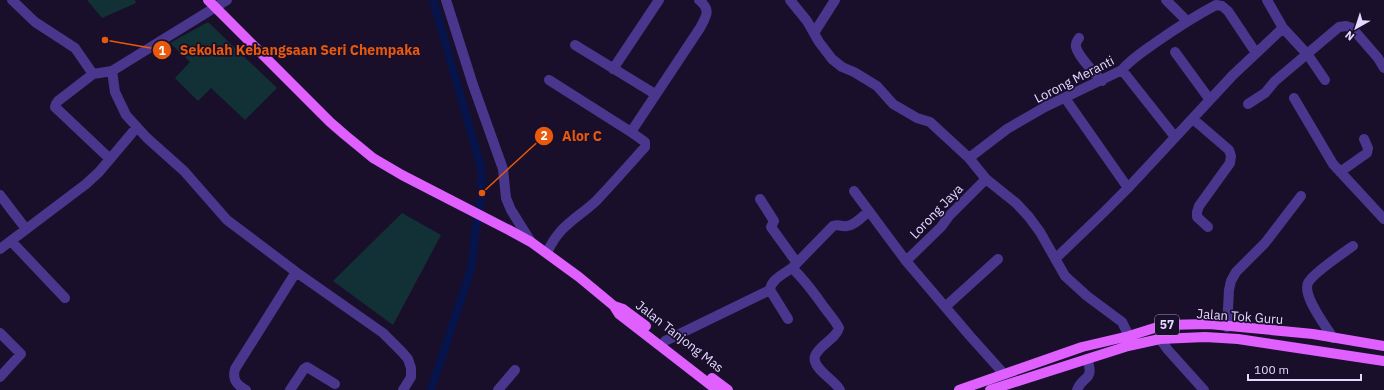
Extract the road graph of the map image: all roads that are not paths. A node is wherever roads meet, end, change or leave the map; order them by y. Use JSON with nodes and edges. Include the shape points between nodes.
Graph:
{"nodes":[{"id":1,"x":12,"y":0,"type":"edge"},
{"id":2,"x":227,"y":0,"type":"edge"},
{"id":3,"x":446,"y":0,"type":"edge"},
{"id":4,"x":660,"y":0,"type":"edge"},
{"id":5,"x":699,"y":0,"type":"edge"},
{"id":6,"x":790,"y":0,"type":"edge"},
{"id":7,"x":835,"y":0,"type":"edge"},
{"id":8,"x":1166,"y":0,"type":"edge"},
{"id":9,"x":1267,"y":0,"type":"edge"},
{"id":10,"x":211,"y":4,"type":"edge"},
{"id":11,"x":1187,"y":21,"type":"junction"},
{"id":12,"x":1283,"y":28,"type":"junction"},
{"id":13,"x":814,"y":33,"type":"junction"},
{"id":14,"x":1079,"y":38,"type":"dead end"},
{"id":15,"x":575,"y":45,"type":"dead end"},
{"id":16,"x":1175,"y":52,"type":"dead end"},
{"id":17,"x":1256,"y":53,"type":"junction"},
{"id":18,"x":1308,"y":55,"type":"junction"},
{"id":19,"x":1384,"y":68,"type":"edge"},
{"id":20,"x":613,"y":69,"type":"junction"},
{"id":21,"x":1122,"y":70,"type":"junction"},
{"id":22,"x":112,"y":71,"type":"junction"},
{"id":23,"x":93,"y":74,"type":"junction"},
{"id":24,"x":549,"y":80,"type":"dead end"},
{"id":25,"x":1102,"y":80,"type":"junction"},
{"id":26,"x":1325,"y":80,"type":"dead end"},
{"id":27,"x":655,"y":94,"type":"junction"},
{"id":28,"x":1065,"y":98,"type":"junction"},
{"id":29,"x":1294,"y":98,"type":"dead end"},
{"id":30,"x":1210,"y":100,"type":"junction"},
{"id":31,"x":1248,"y":104,"type":"dead end"},
{"id":32,"x":1193,"y":119,"type":"junction"},
{"id":33,"x":137,"y":127,"type":"junction"},
{"id":34,"x":631,"y":132,"type":"junction"},
{"id":35,"x":1175,"y":137,"type":"junction"},
{"id":36,"x":1364,"y":140,"type":"dead end"},
{"id":37,"x":969,"y":158,"type":"junction"},
{"id":38,"x":110,"y":159,"type":"junction"},
{"id":39,"x":1340,"y":172,"type":"junction"},
{"id":40,"x":986,"y":180,"type":"junction"},
{"id":41,"x":1128,"y":188,"type":"junction"},
{"id":42,"x":854,"y":191,"type":"dead end"},
{"id":43,"x":0,"y":195,"type":"edge"},
{"id":44,"x":1301,"y":196,"type":"dead end"},
{"id":45,"x":760,"y":199,"type":"dead end"},
{"id":46,"x":869,"y":211,"type":"junction"},
{"id":47,"x":1384,"y":219,"type":"edge"},
{"id":48,"x":1208,"y":227,"type":"dead end"},
{"id":49,"x":26,"y":229,"type":"junction"},
{"id":50,"x":11,"y":241,"type":"junction"},
{"id":51,"x":531,"y":242,"type":"junction"},
{"id":52,"x":1353,"y":246,"type":"dead end"},
{"id":53,"x":0,"y":249,"type":"edge"},
{"id":54,"x":547,"y":253,"type":"junction"},
{"id":55,"x":998,"y":259,"type":"dead end"},
{"id":56,"x":1055,"y":259,"type":"junction"},
{"id":57,"x":906,"y":261,"type":"junction"},
{"id":58,"x":795,"y":265,"type":"junction"},
{"id":59,"x":296,"y":272,"type":"junction"},
{"id":60,"x":770,"y":290,"type":"junction"},
{"id":61,"x":65,"y":298,"type":"dead end"},
{"id":62,"x":614,"y":306,"type":"junction"},
{"id":63,"x":945,"y":307,"type":"junction"},
{"id":64,"x":788,"y":319,"type":"dead end"},
{"id":65,"x":1228,"y":327,"type":"junction"},
{"id":66,"x":0,"y":332,"type":"edge"},
{"id":67,"x":1129,"y":336,"type":"junction"},
{"id":68,"x":1333,"y":338,"type":"junction"},
{"id":69,"x":1160,"y":339,"type":"junction"},
{"id":70,"x":665,"y":341,"type":"junction"},
{"id":71,"x":1362,"y":342,"type":"junction"},
{"id":72,"x":1384,"y":346,"type":"edge"},
{"id":73,"x":1360,"y":358,"type":"junction"},
{"id":74,"x":1088,"y":359,"type":"junction"},
{"id":75,"x":1384,"y":361,"type":"edge"},
{"id":76,"x":515,"y":370,"type":"dead end"},
{"id":77,"x":1004,"y":374,"type":"junction"},
{"id":78,"x":0,"y":377,"type":"edge"},
{"id":79,"x":334,"y":384,"type":"dead end"},
{"id":80,"x":1017,"y":386,"type":"edge"},
{"id":81,"x":246,"y":390,"type":"edge"},
{"id":82,"x":290,"y":390,"type":"edge"},
{"id":83,"x":403,"y":390,"type":"edge"},
{"id":84,"x":498,"y":390,"type":"edge"},
{"id":85,"x":717,"y":390,"type":"edge"},
{"id":86,"x":728,"y":390,"type":"edge"},
{"id":87,"x":840,"y":390,"type":"edge"},
{"id":88,"x":958,"y":390,"type":"edge"},
{"id":89,"x":990,"y":390,"type":"edge"},
{"id":90,"x":1077,"y":390,"type":"edge"},
{"id":91,"x":1204,"y":390,"type":"edge"}],
"edges":[{"from":1,"to":23,"type":"street","via":[[35,22],[74,48]]},
{"from":2,"to":10,"type":"street"},
{"from":3,"to":51,"type":"street","via":[[503,169],[510,210]]},
{"from":4,"to":20,"type":"street"},
{"from":5,"to":27,"type":"street","via":[[706,7],[706,18]]},
{"from":6,"to":13,"type":"street"},
{"from":7,"to":13,"type":"street"},
{"from":8,"to":11,"type":"street"},
{"from":9,"to":12,"type":"street"},
{"from":10,"to":22,"type":"street"},
{"from":10,"to":51,"type":"main road","name":"Jalan Tanjong Mas","via":[[358,147],[387,167]]},
{"from":11,"to":17,"type":"street","name":"Lorong Meranti","via":[[1216,5],[1222,6]]},
{"from":11,"to":21,"type":"street","name":"Lorong Meranti"},
{"from":12,"to":17,"type":"street"},
{"from":12,"to":18,"type":"street"},
{"from":13,"to":37,"type":"street","via":[[832,59],[877,86],[893,104],[905,112],[930,122]]},
{"from":14,"to":25,"type":"street","via":[[1076,47],[1080,56]]},
{"from":15,"to":20,"type":"street"},
{"from":16,"to":30,"type":"street"},
{"from":17,"to":30,"type":"street"},
{"from":18,"to":19,"type":"street","via":[[1339,27],[1346,26],[1352,28]]},
{"from":18,"to":26,"type":"street"},
{"from":18,"to":31,"type":"street","via":[[1275,81],[1260,97]]},
{"from":20,"to":27,"type":"street"},
{"from":21,"to":25,"type":"street","name":"Lorong Meranti"},
{"from":21,"to":35,"type":"street"},
{"from":22,"to":23,"type":"street"},
{"from":22,"to":33,"type":"street","via":[[119,103]]},
{"from":23,"to":38,"type":"street","via":[[58,101],[55,107]]},
{"from":24,"to":34,"type":"street"},
{"from":25,"to":28,"type":"street","name":"Lorong Meranti"},
{"from":27,"to":34,"type":"street"},
{"from":28,"to":37,"type":"street","name":"Lorong Meranti","via":[[1007,129]]},
{"from":28,"to":41,"type":"street"},
{"from":29,"to":39,"type":"street"},
{"from":30,"to":32,"type":"street"},
{"from":32,"to":35,"type":"street"},
{"from":32,"to":48,"type":"street","via":[[1229,150],[1231,156],[1230,163],[1197,212],[1197,217]]},
{"from":33,"to":38,"type":"street"},
{"from":33,"to":59,"type":"street","via":[[184,172],[227,220]]},
{"from":34,"to":54,"type":"street","via":[[645,142],[644,147],[596,200],[558,232]]},
{"from":35,"to":41,"type":"street"},
{"from":36,"to":39,"type":"street","via":[[1368,148],[1367,153]]},
{"from":37,"to":40,"type":"street"},
{"from":38,"to":49,"type":"street","via":[[86,184]]},
{"from":39,"to":47,"type":"street"},
{"from":40,"to":56,"type":"street","via":[[1016,203],[1029,217]]},
{"from":40,"to":57,"type":"street","name":"Lorong Jaya"},
{"from":41,"to":56,"type":"street"},
{"from":42,"to":46,"type":"street"},
{"from":43,"to":49,"type":"street"},
{"from":44,"to":65,"type":"street","via":[[1265,243],[1236,272],[1229,290]]},
{"from":45,"to":58,"type":"street","via":[[774,221],[771,228]]},
{"from":46,"to":57,"type":"street"},
{"from":46,"to":58,"type":"street","via":[[851,226],[833,226]]},
{"from":49,"to":50,"type":"street"},
{"from":50,"to":53,"type":"street"},
{"from":50,"to":61,"type":"street"},
{"from":51,"to":54,"type":"main road","name":"Jalan Tanjong Mas"},
{"from":52,"to":68,"type":"street","via":[[1313,277],[1308,284],[1309,299]]},
{"from":54,"to":62,"type":"main road","name":"Jalan Tanjong Mas"},
{"from":55,"to":63,"type":"street"},
{"from":56,"to":67,"type":"street","via":[[1074,285],[1122,322]]},
{"from":57,"to":63,"type":"street"},
{"from":58,"to":60,"type":"street","via":[[772,282]]},
{"from":58,"to":87,"type":"street","via":[[839,328],[820,348],[814,360],[817,367]]},
{"from":59,"to":81,"type":"street","via":[[235,369],[233,375],[236,384]]},
{"from":59,"to":83,"type":"street","via":[[383,333],[402,352],[411,368],[411,377]]},
{"from":60,"to":64,"type":"street"},
{"from":60,"to":70,"type":"street"},
{"from":62,"to":70,"type":"main road","name":"Jalan Tanjong Mas","via":[[627,311]]},
{"from":62,"to":85,"type":"main road","name":"Jalan Tanjong Mas","via":[[619,314]]},
{"from":63,"to":77,"type":"street"},
{"from":65,"to":67,"type":"main road","name":"Jalan Tok Guru","number":"57","via":[[1209,324],[1164,326]]},
{"from":65,"to":68,"type":"main road","name":"Jalan Tok Guru","number":"57"},
{"from":66,"to":78,"type":"street","via":[[21,354]]},
{"from":67,"to":77,"type":"main road","name":"Jalan Tok Guru","number":"57","via":[[1082,347]]},
{"from":68,"to":71,"type":"main road","name":"Jalan Tok Guru","number":"57"},
{"from":69,"to":73,"type":"main road","name":"Jalan Tok Guru","number":"57","via":[[1238,339]]},
{"from":69,"to":74,"type":"main road","name":"Jalan Tok Guru","number":"57"},
{"from":69,"to":91,"type":"street"},
{"from":70,"to":86,"type":"main road","name":"Jalan Tanjong Mas"},
{"from":71,"to":72,"type":"main road","name":"Jalan Tok Guru","number":"57"},
{"from":71,"to":73,"type":"main road"},
{"from":73,"to":75,"type":"main road","name":"Jalan Tok Guru","number":"57"},
{"from":74,"to":80,"type":"main road","name":"Jalan Tok Guru","number":"57"},
{"from":74,"to":90,"type":"street","via":[[1090,373]]},
{"from":76,"to":84,"type":"street"},
{"from":77,"to":88,"type":"main road","name":"Jalan Tok Guru","number":"57"},
{"from":79,"to":82,"type":"street","via":[[307,367]]},
{"from":80,"to":89,"type":"main road","name":"Jalan Tok Guru","number":"57"}]}
